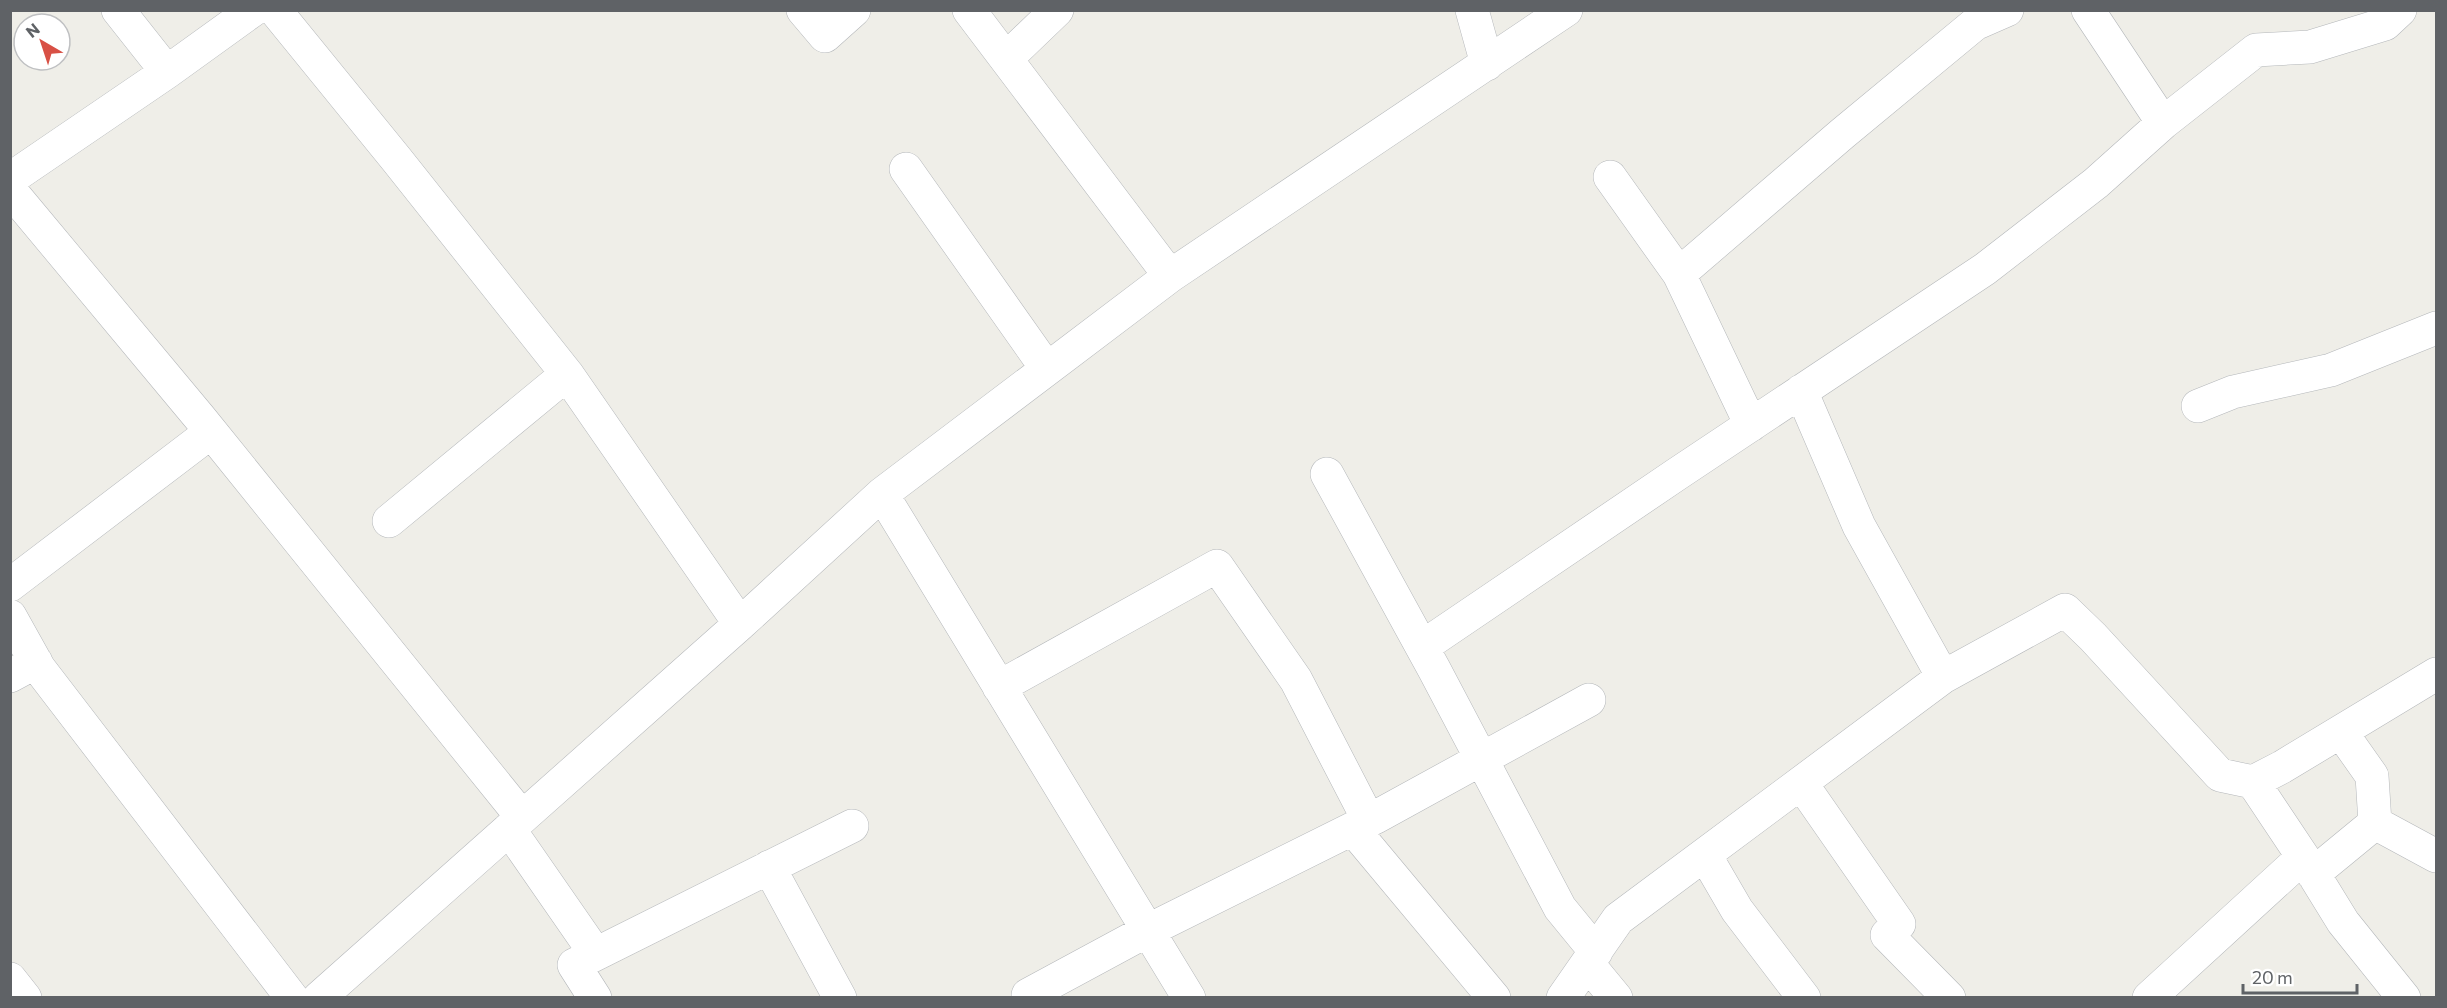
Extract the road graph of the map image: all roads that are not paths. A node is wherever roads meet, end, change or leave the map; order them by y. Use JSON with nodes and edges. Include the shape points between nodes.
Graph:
{"nodes":[{"id":1,"x":118,"y":10,"type":"edge"},
{"id":2,"x":253,"y":10,"type":"edge"},
{"id":3,"x":275,"y":10,"type":"edge"},
{"id":4,"x":804,"y":10,"type":"edge"},
{"id":5,"x":854,"y":10,"type":"edge"},
{"id":6,"x":969,"y":10,"type":"edge"},
{"id":7,"x":1057,"y":10,"type":"edge"},
{"id":8,"x":1472,"y":10,"type":"edge"},
{"id":9,"x":1566,"y":10,"type":"edge"},
{"id":10,"x":2007,"y":10,"type":"edge"},
{"id":11,"x":2088,"y":10,"type":"edge"},
{"id":12,"x":2400,"y":10,"type":"edge"},
{"id":13,"x":1006,"y":58,"type":"junction"},
{"id":14,"x":1487,"y":64,"type":"junction"},
{"id":15,"x":167,"y":72,"type":"junction"},
{"id":16,"x":2163,"y":123,"type":"junction"},
{"id":17,"x":906,"y":169,"type":"dead end"},
{"id":18,"x":1610,"y":177,"type":"dead end"},
{"id":19,"x":10,"y":179,"type":"edge"},
{"id":20,"x":10,"y":190,"type":"edge"},
{"id":21,"x":1679,"y":274,"type":"junction"},
{"id":22,"x":1170,"y":276,"type":"junction"},
{"id":23,"x":2436,"y":328,"type":"edge"},
{"id":24,"x":1047,"y":369,"type":"junction"},
{"id":25,"x":567,"y":374,"type":"junction"},
{"id":26,"x":1802,"y":391,"type":"junction"},
{"id":27,"x":2198,"y":406,"type":"dead end"},
{"id":28,"x":1751,"y":425,"type":"junction"},
{"id":29,"x":211,"y":432,"type":"junction"},
{"id":30,"x":1327,"y":474,"type":"dead end"},
{"id":31,"x":882,"y":494,"type":"junction"},
{"id":32,"x":389,"y":520,"type":"dead end"},
{"id":33,"x":10,"y":585,"type":"edge"},
{"id":34,"x":10,"y":616,"type":"edge"},
{"id":35,"x":740,"y":624,"type":"junction"},
{"id":36,"x":1422,"y":647,"type":"junction"},
{"id":37,"x":23,"y":669,"type":"edge"},
{"id":38,"x":2436,"y":674,"type":"edge"},
{"id":39,"x":1943,"y":677,"type":"junction"},
{"id":40,"x":999,"y":687,"type":"junction"},
{"id":41,"x":1589,"y":700,"type":"dead end"},
{"id":42,"x":2341,"y":732,"type":"junction"},
{"id":43,"x":1481,"y":759,"type":"junction"},
{"id":44,"x":2253,"y":782,"type":"junction"},
{"id":45,"x":1801,"y":783,"type":"junction"},
{"id":46,"x":515,"y":823,"type":"junction"},
{"id":47,"x":2375,"y":823,"type":"junction"},
{"id":48,"x":1361,"y":825,"type":"junction"},
{"id":49,"x":852,"y":826,"type":"dead end"},
{"id":50,"x":1705,"y":855,"type":"junction"},
{"id":51,"x":2436,"y":856,"type":"edge"},
{"id":52,"x":2308,"y":865,"type":"junction"},
{"id":53,"x":769,"y":867,"type":"junction"},
{"id":54,"x":1148,"y":931,"type":"junction"},
{"id":55,"x":595,"y":953,"type":"junction"},
{"id":56,"x":1592,"y":958,"type":"junction"},
{"id":57,"x":10,"y":979,"type":"edge"},
{"id":58,"x":25,"y":998,"type":"edge"},
{"id":59,"x":292,"y":998,"type":"edge"},
{"id":60,"x":318,"y":998,"type":"edge"},
{"id":61,"x":595,"y":998,"type":"edge"},
{"id":62,"x":840,"y":998,"type":"edge"},
{"id":63,"x":1029,"y":998,"type":"edge"},
{"id":64,"x":1189,"y":998,"type":"edge"},
{"id":65,"x":1494,"y":998,"type":"edge"},
{"id":66,"x":1563,"y":998,"type":"edge"},
{"id":67,"x":1616,"y":998,"type":"edge"},
{"id":68,"x":1804,"y":998,"type":"edge"},
{"id":69,"x":1949,"y":998,"type":"edge"},
{"id":70,"x":2149,"y":998,"type":"edge"},
{"id":71,"x":2404,"y":998,"type":"edge"}],
"edges":[{"from":1,"to":15,"type":"street"},
{"from":2,"to":15,"type":"street"},
{"from":3,"to":25,"type":"street"},
{"from":4,"to":5,"type":"street","via":[[825,36]]},
{"from":6,"to":13,"type":"street"},
{"from":7,"to":13,"type":"street"},
{"from":8,"to":14,"type":"street"},
{"from":9,"to":14,"type":"street"},
{"from":10,"to":21,"type":"street","via":[[1975,24]]},
{"from":11,"to":16,"type":"street"},
{"from":12,"to":16,"type":"street","via":[[2385,24],[2310,46],[2256,50]]},
{"from":13,"to":22,"type":"street"},
{"from":14,"to":22,"type":"street"},
{"from":15,"to":19,"type":"street"},
{"from":16,"to":26,"type":"street","via":[[2096,183],[1985,269]]},
{"from":17,"to":24,"type":"street"},
{"from":18,"to":21,"type":"street"},
{"from":20,"to":29,"type":"street"},
{"from":21,"to":28,"type":"street"},
{"from":22,"to":24,"type":"street"},
{"from":23,"to":27,"type":"street","via":[[2331,370],[2232,392]]},
{"from":24,"to":31,"type":"street"},
{"from":25,"to":32,"type":"street"},
{"from":25,"to":35,"type":"street"},
{"from":26,"to":28,"type":"street"},
{"from":26,"to":39,"type":"street","via":[[1859,526]]},
{"from":28,"to":36,"type":"street"},
{"from":29,"to":33,"type":"street"},
{"from":29,"to":46,"type":"street"},
{"from":30,"to":36,"type":"street"},
{"from":31,"to":35,"type":"street"},
{"from":31,"to":40,"type":"street"},
{"from":34,"to":37,"type":"street"},
{"from":35,"to":46,"type":"street"},
{"from":36,"to":43,"type":"street"},
{"from":37,"to":59,"type":"street"},
{"from":38,"to":42,"type":"street"},
{"from":39,"to":44,"type":"street","via":[[2065,610],[2220,776]]},
{"from":39,"to":45,"type":"street"},
{"from":40,"to":48,"type":"street","via":[[1217,566],[1296,680]]},
{"from":40,"to":54,"type":"street"},
{"from":41,"to":43,"type":"street"},
{"from":42,"to":44,"type":"street"},
{"from":42,"to":47,"type":"street","via":[[2372,776]]},
{"from":43,"to":48,"type":"street"},
{"from":43,"to":56,"type":"street","via":[[1560,908]]},
{"from":44,"to":52,"type":"street"},
{"from":45,"to":50,"type":"street"},
{"from":45,"to":69,"type":"street","via":[[1899,924],[1887,935]]},
{"from":46,"to":55,"type":"street"},
{"from":46,"to":60,"type":"street"},
{"from":47,"to":51,"type":"street"},
{"from":47,"to":52,"type":"street"},
{"from":48,"to":54,"type":"street"},
{"from":48,"to":65,"type":"street"},
{"from":49,"to":53,"type":"street"},
{"from":50,"to":56,"type":"street","via":[[1618,919]]},
{"from":50,"to":68,"type":"street","via":[[1737,910]]},
{"from":52,"to":70,"type":"street"},
{"from":52,"to":71,"type":"street","via":[[2343,922]]},
{"from":53,"to":55,"type":"street"},
{"from":53,"to":62,"type":"street"},
{"from":54,"to":63,"type":"street","via":[[1028,995]]},
{"from":54,"to":64,"type":"street"},
{"from":55,"to":61,"type":"street","via":[[574,965]]},
{"from":56,"to":66,"type":"street"},
{"from":56,"to":67,"type":"street"},
{"from":57,"to":58,"type":"street"}]}
